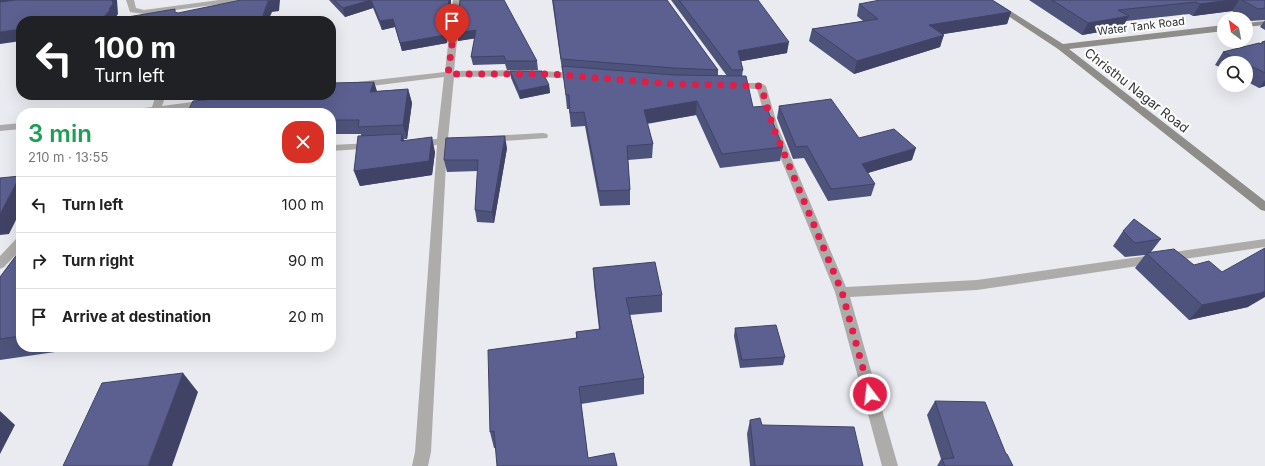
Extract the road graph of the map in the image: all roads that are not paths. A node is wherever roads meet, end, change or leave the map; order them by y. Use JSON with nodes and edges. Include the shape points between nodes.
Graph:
{"nodes":[{"id":1,"x":130,"y":0,"type":"edge"},
{"id":2,"x":237,"y":0,"type":"edge"},
{"id":3,"x":457,"y":0,"type":"edge"},
{"id":4,"x":988,"y":0,"type":"edge"},
{"id":5,"x":1265,"y":23,"type":"edge"},
{"id":6,"x":1253,"y":24,"type":"edge"},
{"id":7,"x":1217,"y":29,"type":"edge"},
{"id":8,"x":1061,"y":47,"type":"junction"},
{"id":9,"x":448,"y":74,"type":"junction"},
{"id":10,"x":588,"y":77,"type":"edge"},
{"id":11,"x":724,"y":85,"type":"edge"},
{"id":12,"x":336,"y":87,"type":"edge"},
{"id":13,"x":216,"y":102,"type":"edge"},
{"id":14,"x":165,"y":108,"type":"edge"},
{"id":15,"x":16,"y":126,"type":"edge"},
{"id":16,"x":0,"y":128,"type":"edge"},
{"id":17,"x":543,"y":136,"type":"dead end"},
{"id":18,"x":442,"y":142,"type":"junction"},
{"id":19,"x":403,"y":144,"type":"edge"},
{"id":20,"x":379,"y":146,"type":"edge"},
{"id":21,"x":336,"y":148,"type":"edge"},
{"id":22,"x":1265,"y":207,"type":"edge"},
{"id":23,"x":1265,"y":243,"type":"edge"},
{"id":24,"x":16,"y":245,"type":"edge"},
{"id":25,"x":16,"y":247,"type":"edge"},
{"id":26,"x":0,"y":249,"type":"edge"},
{"id":27,"x":0,"y":264,"type":"edge"},
{"id":28,"x":842,"y":292,"type":"junction"},
{"id":29,"x":420,"y":466,"type":"edge"},
{"id":30,"x":890,"y":466,"type":"edge"}],
"edges":[{"from":1,"to":2,"type":"street","via":[[133,10],[144,12],[189,10]]},
{"from":3,"to":9,"type":"street"},
{"from":4,"to":8,"type":"street","name":"Christhu Nagar Road"},
{"from":5,"to":6,"type":"street"},
{"from":7,"to":8,"type":"street","name":"Water Tank Road"},
{"from":8,"to":22,"type":"street","name":"Christhu Nagar Road"},
{"from":9,"to":10,"type":"street","via":[[522,73]]},
{"from":9,"to":12,"type":"street"},
{"from":9,"to":18,"type":"street"},
{"from":11,"to":28,"type":"street","via":[[761,86],[773,127]]},
{"from":13,"to":14,"type":"street"},
{"from":15,"to":16,"type":"street"},
{"from":17,"to":18,"type":"street"},
{"from":18,"to":19,"type":"street"},
{"from":18,"to":29,"type":"street","via":[[423,452]]},
{"from":20,"to":21,"type":"street"},
{"from":23,"to":28,"type":"street","via":[[977,285]]},
{"from":24,"to":26,"type":"street"},
{"from":25,"to":27,"type":"street"},
{"from":28,"to":30,"type":"street"}]}
